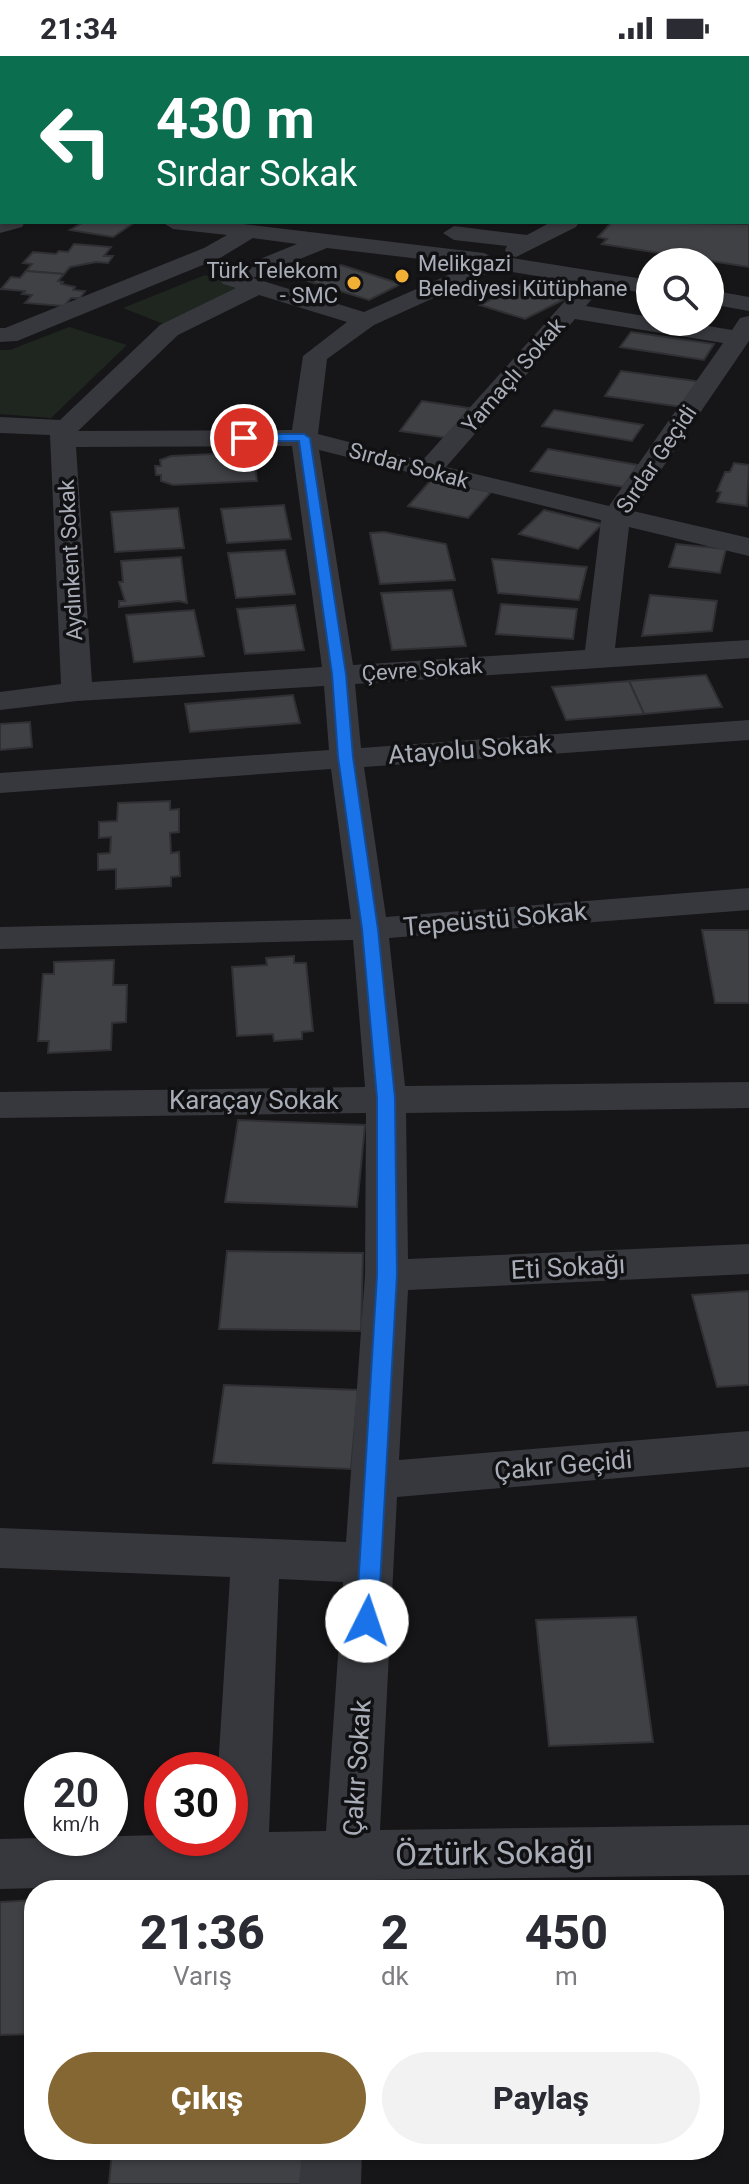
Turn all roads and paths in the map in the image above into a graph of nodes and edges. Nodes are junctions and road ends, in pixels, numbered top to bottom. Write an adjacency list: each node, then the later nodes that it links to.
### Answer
1 (211, 224): 3 (street)
2 (564, 224): 6 (street)
3 (249, 226): 5 (street); 6 (street); 19 (street)
4 (427, 230): 6 (street)
5 (323, 241): 6 (street); 8 (street)
6 (508, 255): 7 (street); 12 (street); 17 (street)
7 (636, 275)
8 (255, 288): 17 (street); 21 (street)
9 (636, 288): 12 (street)
10 (724, 289): 11 (street)
11 (749, 293)
12 (584, 294): 14 (street); 18 (street); 23 (street, Yamaçlı Sokak)
13 (724, 300): 15 (street)
14 (636, 302)
15 (749, 304)
16 (724, 318): 18 (street)
17 (366, 320): 22 (street, Çakır Sokak)
18 (746, 327): 24 (street, Sırdar Geçidi)
19 (0, 335)
20 (0, 425): 21 (street, Sırdar Sokak)
21 (64, 434): 22 (street, Sırdar Sokak); 29 (street, Aydınkent Sokak)
22 (304, 438): 23 (street, Sırdar Sokak); 28 (street, Çakır Sokak)
23 (428, 471): 24 (street, Sırdar Sokak)
24 (616, 516): 25 (street, Sırdar Sokak); 27 (street, Sırdar Geçidi)
25 (749, 547)
26 (749, 649): 27 (street, Çevre Sokak)
27 (599, 658): 28 (street, Çevre Sokak)
28 (339, 674): 29 (street, Çevre Sokak); 32 (street, Çakır Sokak)
29 (77, 692): 30 (street, Çevre Sokak)
30 (0, 701)
31 (749, 730): 32 (street, Atayolu Sokak)
32 (346, 757): 33 (street, Atayolu Sokak); 35 (street, Çakır Sokak)
33 (0, 783)
34 (749, 899): 35 (street, Tepeüstü Sokak)
35 (370, 929): 36 (street, Tepeüstü Sokak); 38 (street, Çakır Sokak)
36 (0, 938)
37 (749, 1095): 38 (street, Karaçay Sokak)
38 (386, 1098): 39 (street, Karaçay Sokak); 41 (street, Çakır Sokak)
39 (0, 1105)
40 (749, 1259): 41 (street, Eti Sokağı)
41 (387, 1275): 43 (street, Çakır Sokak)
42 (749, 1449): 43 (street, Çakır Geçidi)
43 (377, 1480): 46 (street, Çakır Sokak)
44 (0, 1548): 45 (street)
45 (256, 1558): 46 (street); 48 (street)
46 (371, 1563): 50 (street, Çakır Sokak)
47 (749, 1850): 50 (street, Öztürk Sokağı)
48 (240, 1858): 49 (street, Öztürk Sokağı); 50 (street, Öztürk Sokağı)
49 (0, 1864)
50 (350, 1873)
51 (331, 2160): 52 (street)
52 (330, 2184)

